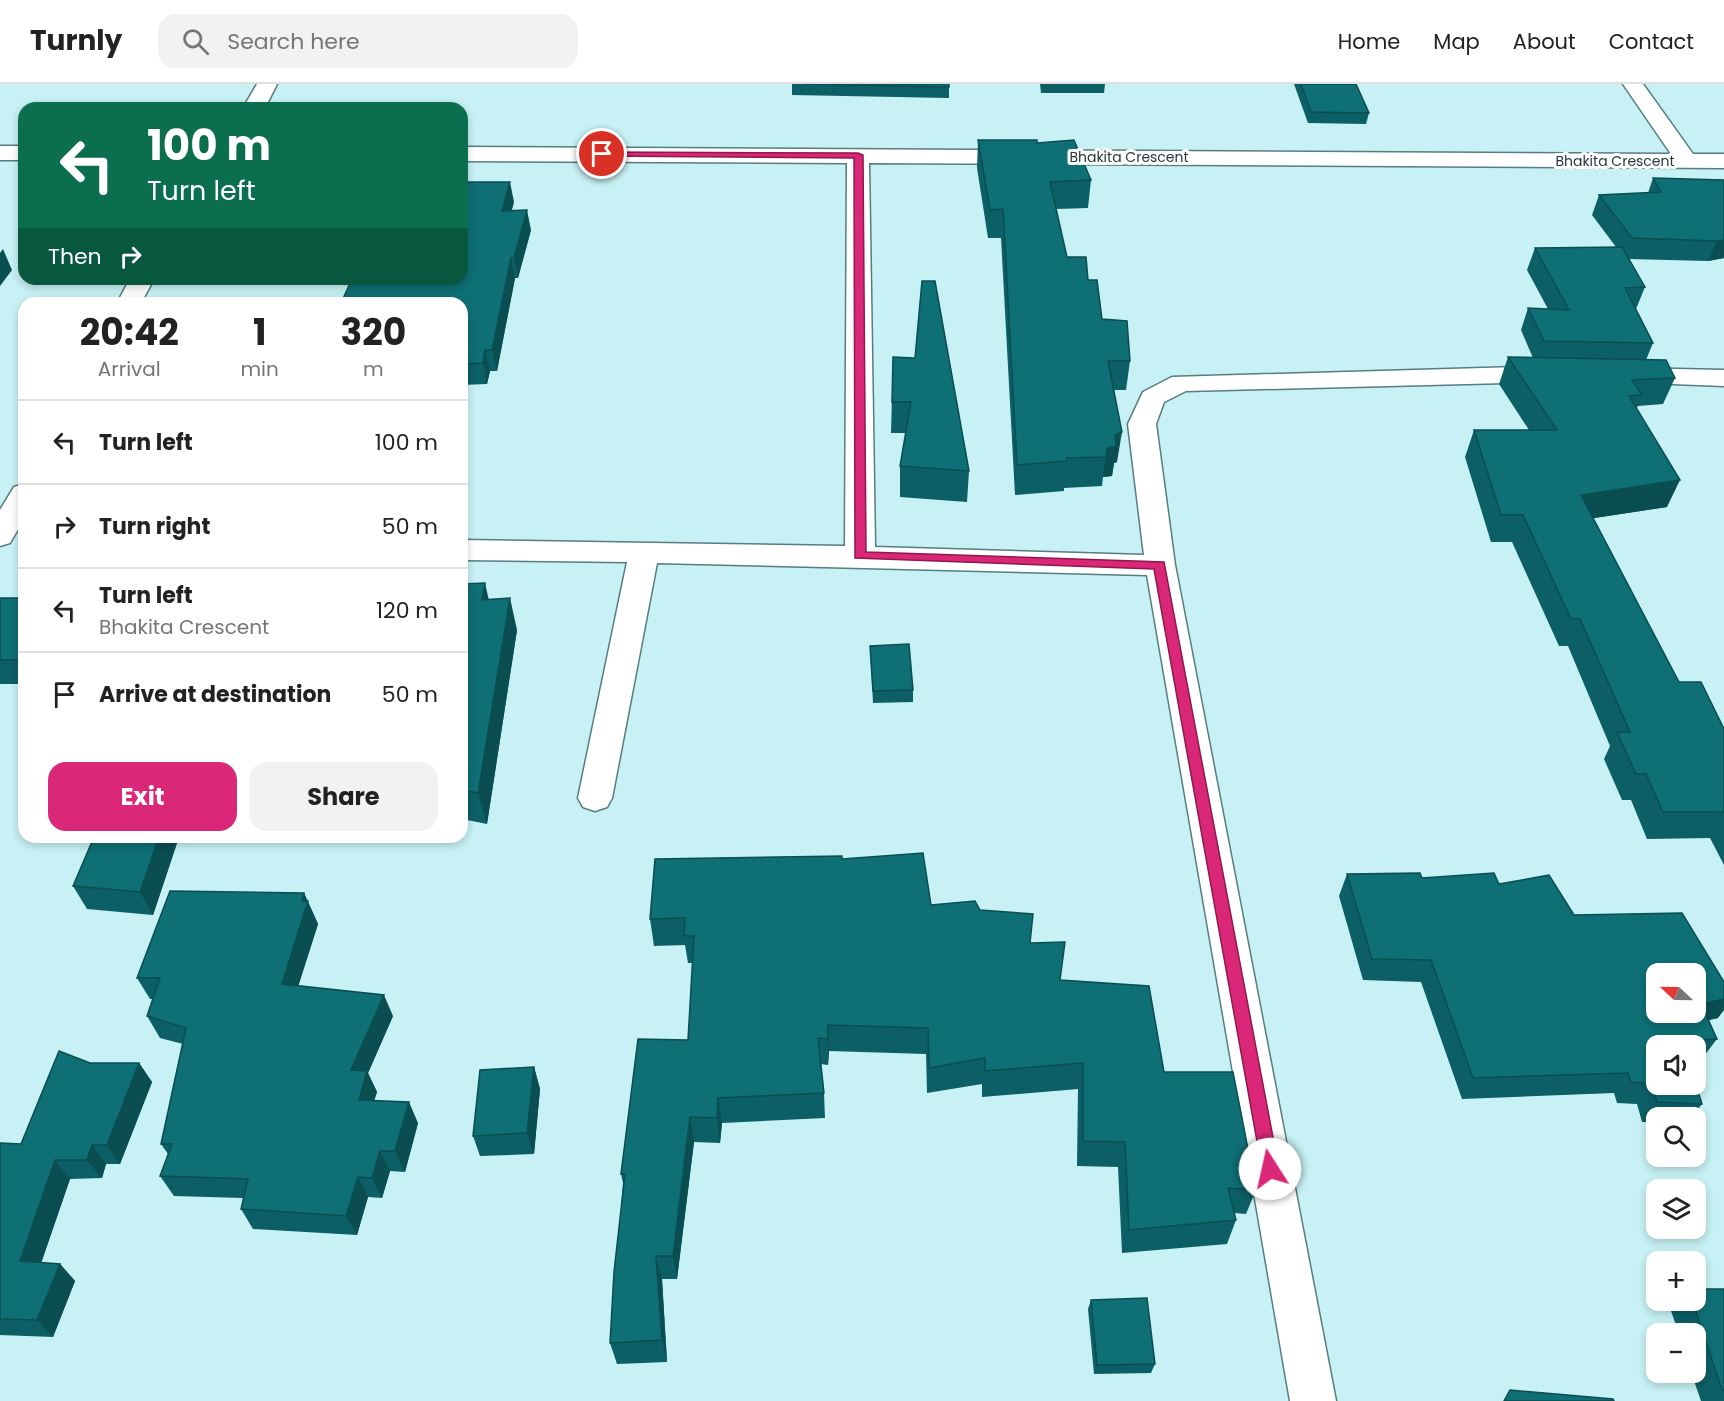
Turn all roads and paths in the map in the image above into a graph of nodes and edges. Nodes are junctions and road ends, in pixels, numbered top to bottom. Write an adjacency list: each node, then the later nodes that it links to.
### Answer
1 (267, 84): 3 (street)
2 (1633, 84): 9 (street)
3 (257, 102)
4 (0, 153): 5 (street)
5 (18, 153)
6 (468, 154): 7 (street, Bhakita Crescent)
7 (858, 155): 9 (street, Bhakita Crescent); 19 (street)
8 (1724, 161): 9 (street, Bhakita Crescent)
9 (1687, 162)
10 (1575, 375): 20 (street)
11 (1610, 375): 12 (street)
12 (1724, 378)
13 (18, 504): 14 (street)
14 (0, 536)
15 (0, 544): 16 (street)
16 (18, 544)
17 (468, 550): 18 (street)
18 (644, 552): 19 (street); 21 (street)
19 (860, 555): 20 (street)
20 (1160, 565): 22 (street)
21 (596, 798)
22 (1313, 1401)

